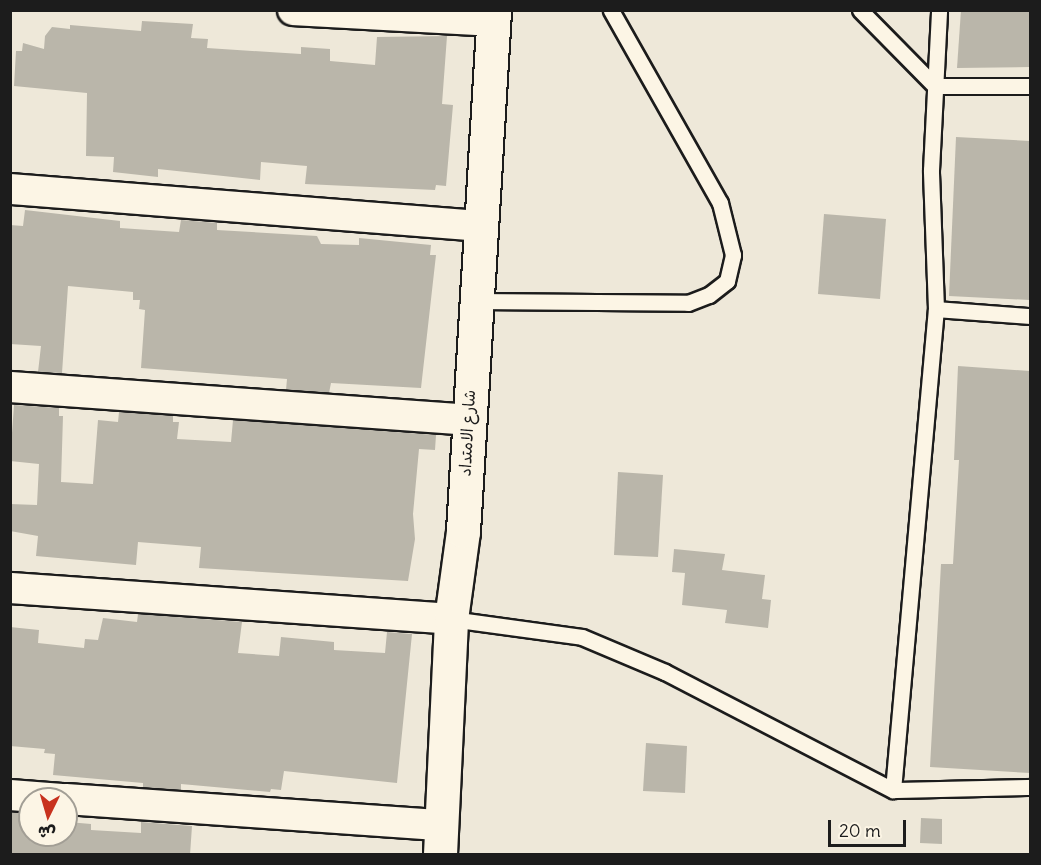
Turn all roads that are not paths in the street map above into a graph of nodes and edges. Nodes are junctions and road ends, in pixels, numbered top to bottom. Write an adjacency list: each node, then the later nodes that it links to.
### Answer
1 (293, 10): 5 (street)
2 (611, 10): 10 (lane)
3 (860, 10): 6 (lane)
4 (939, 10): 6 (lane)
5 (494, 16): 9 (street, شارع الامتداد)
6 (935, 86): 7 (lane); 11 (lane)
7 (1030, 86)
8 (10, 189): 9 (street)
9 (480, 226): 10 (street, شارع الامتداد)
10 (475, 301): 14 (street, شارع الامتداد)
11 (936, 309): 12 (lane); 18 (lane)
12 (1030, 316)
13 (10, 387): 14 (street)
14 (467, 420): 16 (street, شارع الامتداد)
15 (10, 588): 16 (street)
16 (451, 620): 18 (lane); 20 (street, شارع الامتداد)
17 (1030, 787): 18 (lane)
18 (893, 790)
19 (78, 801): 20 (street)
20 (441, 840)

